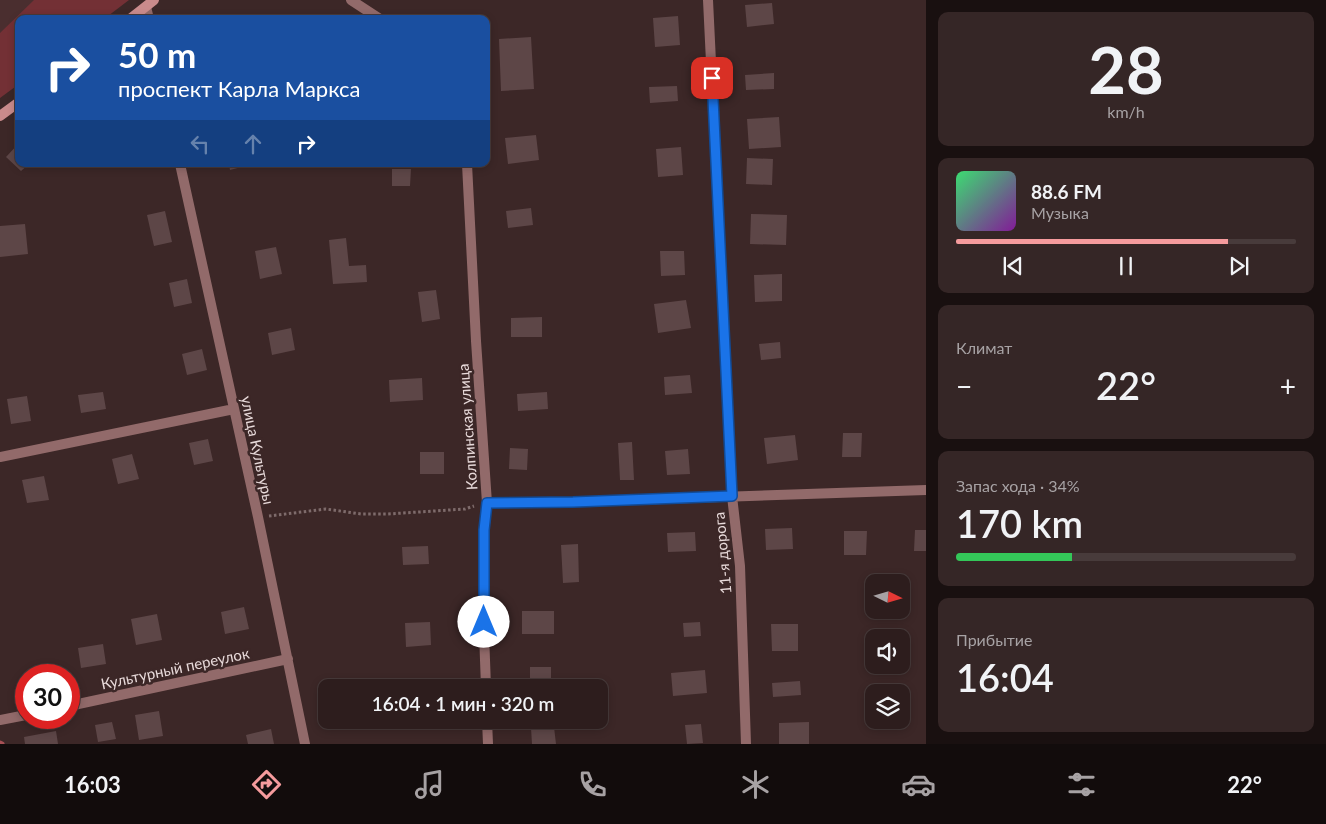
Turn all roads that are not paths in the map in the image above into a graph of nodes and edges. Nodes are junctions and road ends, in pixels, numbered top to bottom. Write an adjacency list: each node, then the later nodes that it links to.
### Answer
1 (351, 0): 5 (street)
2 (708, 0): 13 (street, 11-я дорога)
3 (150, 3): 4 (street)
4 (135, 15)
5 (374, 15)
6 (15, 105): 7 (street)
7 (0, 116)
8 (181, 167): 10 (street, улица Культуры)
9 (467, 167): 14 (street, Колпинская улица)
10 (234, 410): 11 (street); 15 (street, улица Культуры)
11 (0, 457)
12 (926, 490): 13 (street)
13 (732, 496): 14 (street); 23 (street, 11-я дорога)
14 (487, 503): 16 (street, Колпинская улица)
15 (288, 659): 17 (street, Культурный переулок); 21 (street, улица Культуры)
16 (486, 679)
17 (80, 704)
18 (15, 717): 19 (street)
19 (0, 720)
20 (488, 729): 22 (street)
21 (305, 744)
22 (488, 744)
23 (746, 744)

